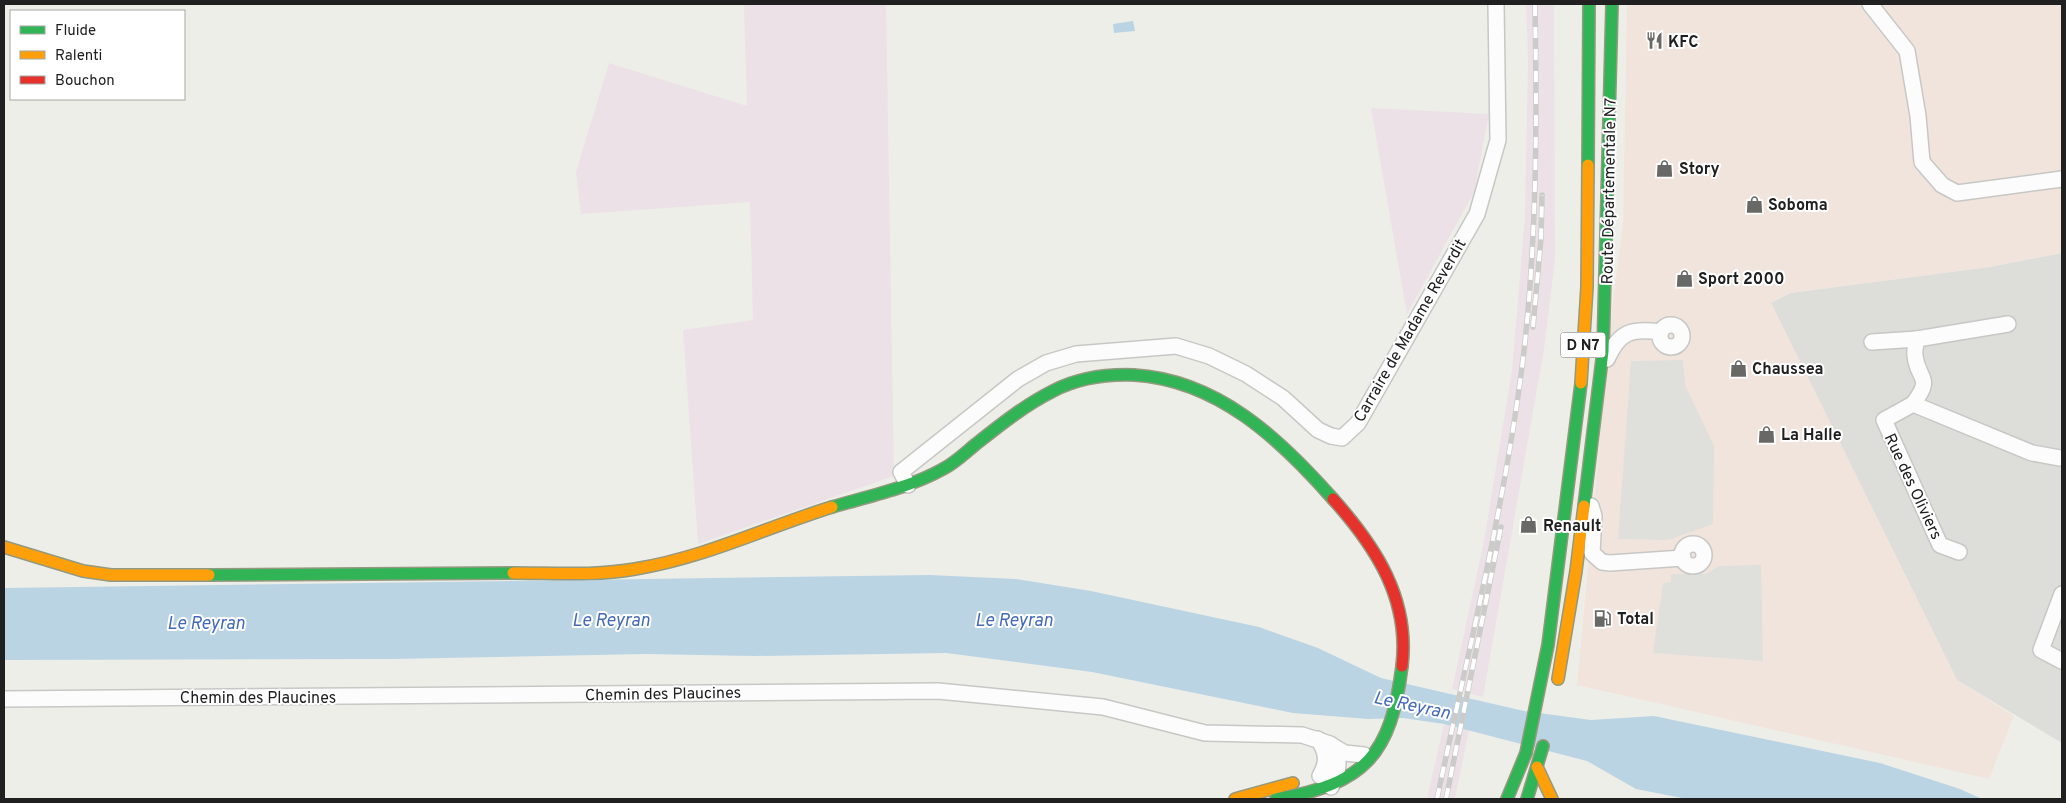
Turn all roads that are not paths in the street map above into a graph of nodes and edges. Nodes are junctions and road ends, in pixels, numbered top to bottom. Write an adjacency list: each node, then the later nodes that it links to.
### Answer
1 (1496, 4): 16 (street, Carraire de Madame Reverdit)
2 (1584, 4): 7 (main road, D N7)
3 (1589, 4): 7 (main road, D N7)
4 (1602, 4): 13 (main road, Route Départementale N7 / D N7)
5 (1612, 4): 13 (main road, Route Départementale N7)
6 (1870, 4): 8 (street)
7 (1589, 43): 29 (main road, D N7)
8 (2062, 179)
9 (2008, 324): 11 (street)
10 (1660, 332): 13 (street, Route Départementale N7)
11 (1917, 339): 12 (street); 14 (street)
12 (1872, 342)
13 (1598, 378): 17 (main road, Route Départementale N7 / D N7)
14 (1913, 404): 15 (street); 19 (street, Rue des Oliviers)
15 (2061, 460)
16 (908, 485): 18 (main road); 25 (main road)
17 (1587, 488): 20 (street, Route Départementale N7); 23 (main road, Route Départementale N7 / D N7)
18 (4, 547)
19 (1959, 552)
20 (1683, 558)
21 (2062, 594): 22 (street)
22 (2062, 661)
23 (1556, 691)
24 (4, 699): 27 (street, Chemin des Plaucines)
25 (1388, 728): 30 (main road); 33 (main road)
26 (1546, 733): 31 (main road)
27 (1318, 739): 28 (street, Chemin des Plaucines); 33 (street)
28 (1336, 748): 30 (street, Chemin des Plaucines); 32 (street)
29 (1526, 753): 36 (main road); 37 (main road)
30 (1364, 755): 32 (main road)
31 (1538, 762): 38 (main road); 39 (main road)
32 (1338, 769): 33 (street)
33 (1316, 781): 34 (main road); 35 (main road)
34 (1235, 799)
35 (1276, 799)
36 (1507, 799)
37 (1518, 799)
38 (1527, 799)
39 (1552, 799)

